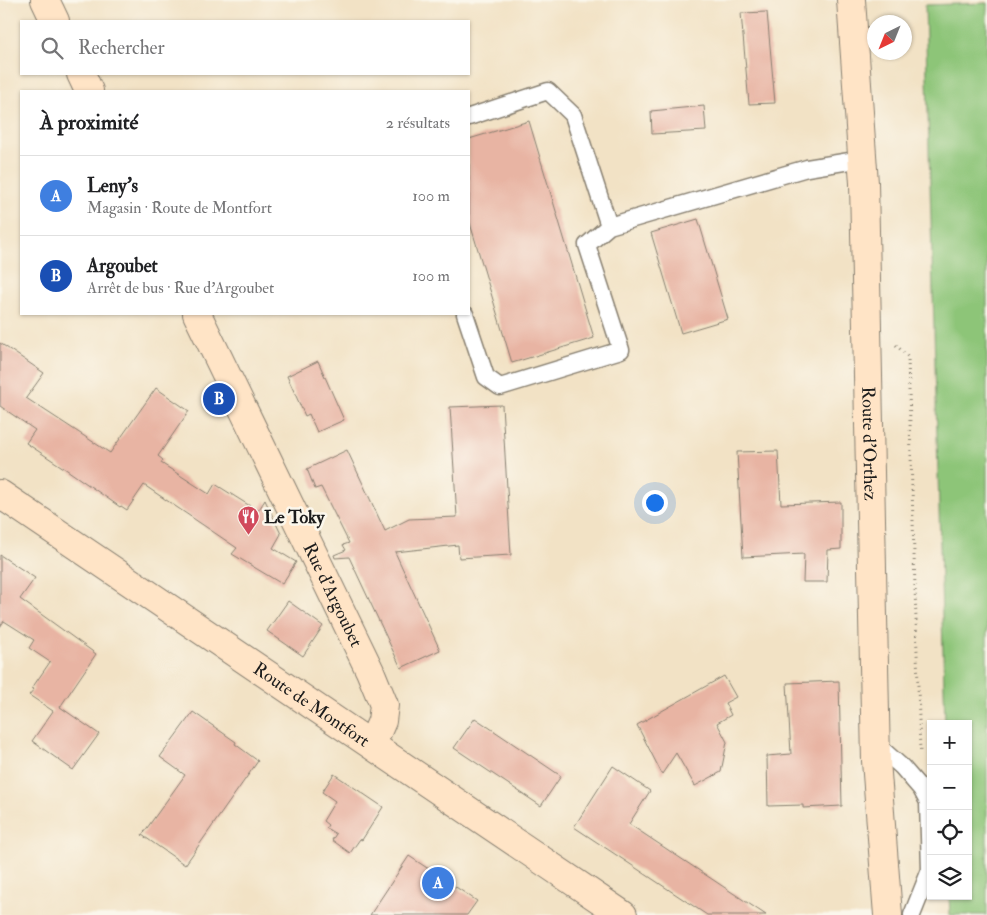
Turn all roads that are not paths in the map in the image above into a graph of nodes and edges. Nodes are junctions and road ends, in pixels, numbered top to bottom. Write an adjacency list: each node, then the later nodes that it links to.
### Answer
1 (45, 0): 3 (main road)
2 (851, 0): 7 (main road, Route d'Orthez)
3 (55, 20)
4 (81, 75): 5 (main road)
5 (89, 90)
6 (470, 117): 8 (lane)
7 (862, 159): 8 (lane); 13 (main road, Route d'Orthez)
8 (609, 226): 10 (lane)
9 (197, 315): 12 (main road, Rue d'Argoubet)
10 (465, 315)
11 (0, 494): 12 (main road, Route de Montfort)
12 (372, 744): 15 (main road, Route de Montfort)
13 (876, 744): 14 (main road, Route d'Orthez); 18 (lane)
14 (887, 886): 16 (main road, Route d'Orthez); 17 (main road, Route d'Orthez)
15 (622, 915)
16 (888, 915)
17 (898, 915)
18 (912, 915)

